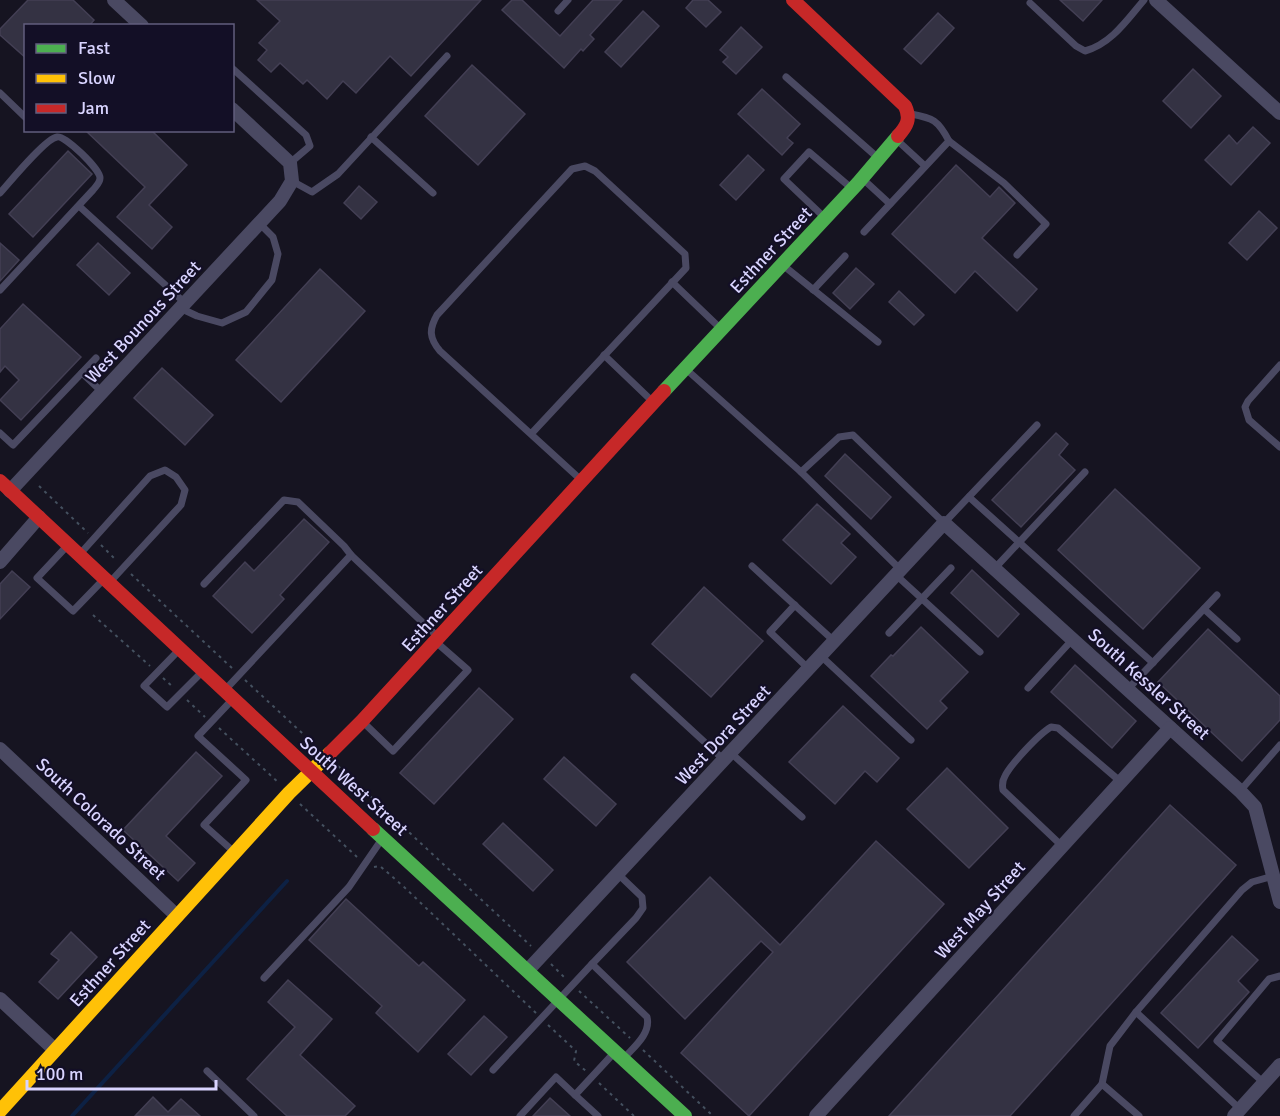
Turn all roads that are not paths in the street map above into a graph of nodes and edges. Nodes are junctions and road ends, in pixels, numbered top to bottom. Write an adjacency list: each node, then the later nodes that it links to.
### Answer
1 (114, 0): 8 (street)
2 (568, 0): 7 (lane)
3 (793, 0): 16 (street)
4 (1144, 0): 6 (lane)
5 (1155, 0): 14 (street)
6 (1030, 3)
7 (558, 11)
8 (140, 24)
9 (447, 56): 17 (lane)
10 (234, 70): 22 (lane)
11 (786, 77): 20 (lane)
12 (0, 93): 15 (lane)
13 (234, 111): 22 (street)
14 (1280, 113)
15 (24, 116)
16 (908, 120): 18 (street, Esthner Street); 19 (lane)
17 (370, 137): 22 (lane); 25 (lane)
18 (896, 139): 20 (street, Esthner Street); 21 (lane)
19 (949, 141): 21 (lane); 32 (lane)
20 (879, 158): 23 (street, Esthner Street)
21 (925, 166): 27 (lane)
22 (291, 172): 30 (street, West Bounous Street)
23 (862, 178): 24 (street, Esthner Street); 27 (lane)
24 (852, 189): 29 (street, Esthner Street); 29 (lane)
25 (433, 193)
26 (0, 194): 28 (lane)
27 (890, 204): 31 (lane)
28 (79, 206): 36 (lane); 38 (lane)
29 (825, 218): 34 (street, Esthner Street)
30 (259, 224): 38 (street, West Bounous Street); 38 (lane)
31 (864, 232)
32 (1017, 255)
33 (845, 256): 37 (lane)
34 (782, 265): 37 (lane); 39 (street, Esthner Street)
35 (672, 282): 39 (lane); 41 (lane); 50 (lane)
36 (0, 290)
37 (813, 290): 40 (lane)
38 (182, 306): 46 (street, West Bounous Street)
39 (721, 330): 44 (street, Esthner Street)
40 (878, 342)
41 (604, 355): 47 (lane); 50 (lane)
42 (96, 358): 45 (lane)
43 (1280, 365): 51 (lane)
44 (685, 368): 47 (street, Esthner Street); 52 (lane)
45 (82, 373): 46 (lane); 49 (lane)
46 (102, 392): 55 (street, West Bounous Street)
47 (654, 402): 54 (street, Esthner Street)
48 (1037, 425): 56 (lane)
49 (0, 433)
50 (531, 434): 54 (lane)
51 (1280, 447)
52 (801, 472): 58 (lane); 67 (lane)
53 (1085, 472): 59 (lane)
54 (582, 481): 75 (street, Esthner Street)
55 (4, 488): 57 (street, South West Street)
56 (969, 497): 58 (lane); 59 (lane)
57 (39, 517): 60 (street, South West Street); 63 (street)
58 (944, 523): 66 (street, South Kessler Street); 67 (street, West Dora Street)
59 (1020, 542): 66 (lane); 82 (lane)
60 (68, 544): 61 (street, South West Street); 68 (lane)
61 (79, 555): 68 (street, South West Street); 68 (lane)
62 (351, 555): 69 (lane); 75 (lane); 88 (lane)
63 (0, 562)
64 (752, 566): 72 (lane)
65 (951, 568): 71 (lane)
66 (995, 568): 76 (street, South Kessler Street)
67 (899, 572): 71 (lane); 78 (street, West Dora Street)
68 (107, 580): 79 (street, South West Street)
69 (204, 585)
70 (1217, 596): 73 (lane)
71 (922, 599): 74 (lane); 80 (lane)
72 (795, 605): 78 (lane); 83 (lane)
73 (1204, 609): 77 (lane); 82 (lane)
74 (889, 633)
75 (437, 639): 89 (street, Esthner Street); 89 (lane)
76 (1073, 639): 86 (lane); 87 (street, South Kessler Street)
77 (1237, 639)
78 (834, 641): 81 (street, West Dora Street)
79 (180, 648): 84 (street, South West Street); 84 (lane)
80 (980, 652)
81 (821, 656): 83 (street, West Dora Street); 91 (lane)
82 (1153, 663): 87 (lane)
83 (809, 669): 94 (street, West Dora Street)
84 (203, 670): 88 (street, South West Street)
85 (634, 676): 94 (lane)
86 (1028, 688)
87 (1128, 689): 90 (street, South Kessler Street)
88 (229, 694): 95 (street, South West Street); 101 (lane)
89 (362, 721): 95 (street, Esthner Street)
90 (1170, 728): 96 (street, West May Street); 97 (street, South Kessler Street)
91 (911, 740)
92 (1280, 745): 97 (lane)
93 (0, 749): 105 (street, South Colorado Street)
94 (728, 756): 98 (lane); 102 (street, West Dora Street)
95 (311, 772): 99 (street, South West Street); 101 (street, Esthner Street)
96 (1120, 782): 100 (street, West May Street); 100 (lane)
97 (1240, 791): 103 (street, South Kessler Street)
98 (802, 817)
99 (384, 837): 107 (street, South West Street); 109 (lane)
100 (1062, 846): 127 (street, West May Street)
101 (235, 853): 105 (street, Esthner Street)
102 (618, 874): 106 (lane); 107 (street, West Dora Street)
103 (1275, 876): 104 (street, South Kessler Street); 112 (lane)
104 (1280, 902)
105 (177, 916): 113 (street, Esthner Street)
106 (592, 964): 111 (lane); 114 (lane)
107 (528, 970): 111 (street, South West Street)
108 (1280, 976): 118 (lane)
109 (264, 978)
110 (0, 999): 113 (street)
111 (558, 999): 114 (street, South West Street); 117 (lane)
112 (1136, 1012): 119 (lane); 122 (lane)
113 (55, 1050): 121 (street, Esthner Street)
114 (619, 1055): 120 (lane); 126 (street, South West Street)
115 (1280, 1065): 118 (street)
116 (207, 1071): 123 (lane)
117 (493, 1071)
118 (1263, 1083): 122 (street)
119 (1102, 1084): 128 (lane); 129 (lane)
120 (575, 1095): 124 (lane); 125 (lane)
121 (0, 1111)
122 (1237, 1113)
123 (254, 1116)
124 (520, 1116)
125 (598, 1116)
126 (685, 1116)
127 (816, 1116)
128 (1074, 1116)
129 (1139, 1116)

